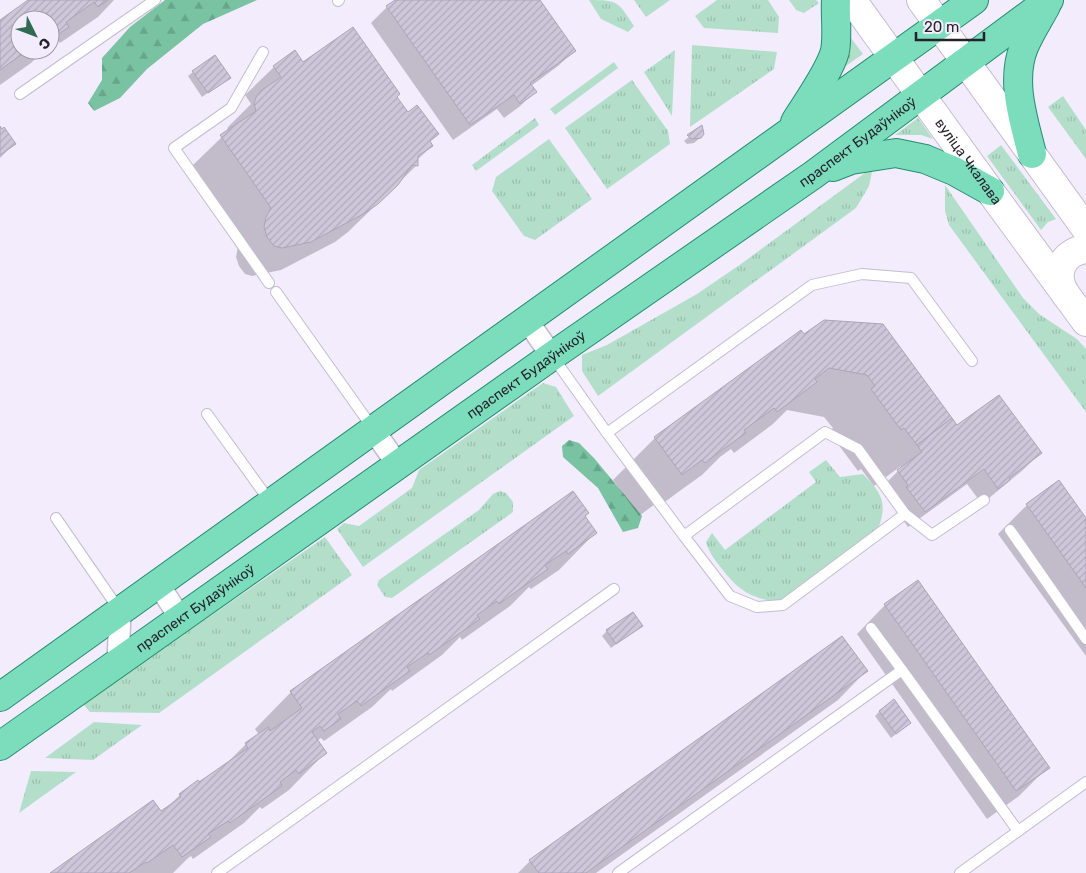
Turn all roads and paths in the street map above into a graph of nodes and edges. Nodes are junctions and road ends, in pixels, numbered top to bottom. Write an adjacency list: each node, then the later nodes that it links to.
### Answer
1 (155, 0): 11 (lane)
2 (836, 0): 13 (main road)
3 (852, 0): 9 (main road, вуліца Чкалава)
4 (921, 0): 7 (main road)
5 (974, 0): 7 (main road)
6 (1048, 0): 10 (main road, праспект Будаўнікоў); 14 (main road)
7 (939, 25): 9 (main road); 10 (main road)
8 (263, 52): 19 (lane)
9 (894, 58): 12 (main road, вуліца Чкалава); 13 (main road)
10 (965, 62): 12 (main road, праспект Будаўнікоў); 14 (main road)
11 (20, 94)
12 (921, 95): 15 (main road, праспект Будаўнікоў); 16 (main road, вуліца Чкалава)
13 (788, 134): 22 (main road)
14 (1032, 154): 17 (main road)
15 (813, 174): 16 (main road); 24 (main road, праспект Будаўнікоў)
16 (990, 191): 21 (main road, вуліца Чкалава)
17 (1086, 229)
18 (1086, 250): 21 (main road)
19 (269, 283)
20 (276, 292): 27 (lane)
21 (1066, 295): 23 (main road, вуліца Чкалава)
22 (528, 322): 24 (street); 27 (main road)
23 (1086, 322)
24 (552, 356): 28 (lane); 29 (main road, праспект Будаўнікоў)
25 (972, 361): 28 (lane)
26 (207, 414): 31 (lane)
27 (374, 431): 29 (street); 31 (main road)
28 (606, 433): 35 (lane)
29 (398, 465): 39 (main road, праспект Будаўнікоў)
30 (984, 500): 32 (lane)
31 (272, 504): 36 (main road)
32 (905, 514): 35 (lane); 35 (lane)
33 (56, 518): 38 (lane)
34 (1010, 530): 41 (lane)
35 (684, 536)
36 (158, 584): 38 (main road); 39 (street)
37 (614, 589): 48 (lane)
38 (120, 612): 42 (street); 44 (main road)
39 (181, 618): 42 (main road, праспект Будаўнікоў)
40 (871, 628): 43 (lane)
41 (1086, 639)
42 (118, 664): 45 (main road, праспект Будаўнікоў)
43 (902, 670): 47 (lane); 49 (lane)
44 (0, 697)
45 (0, 746)
46 (1086, 782): 47 (lane)
47 (1018, 831): 50 (lane)
48 (217, 873)
49 (618, 873)
50 (960, 873)

